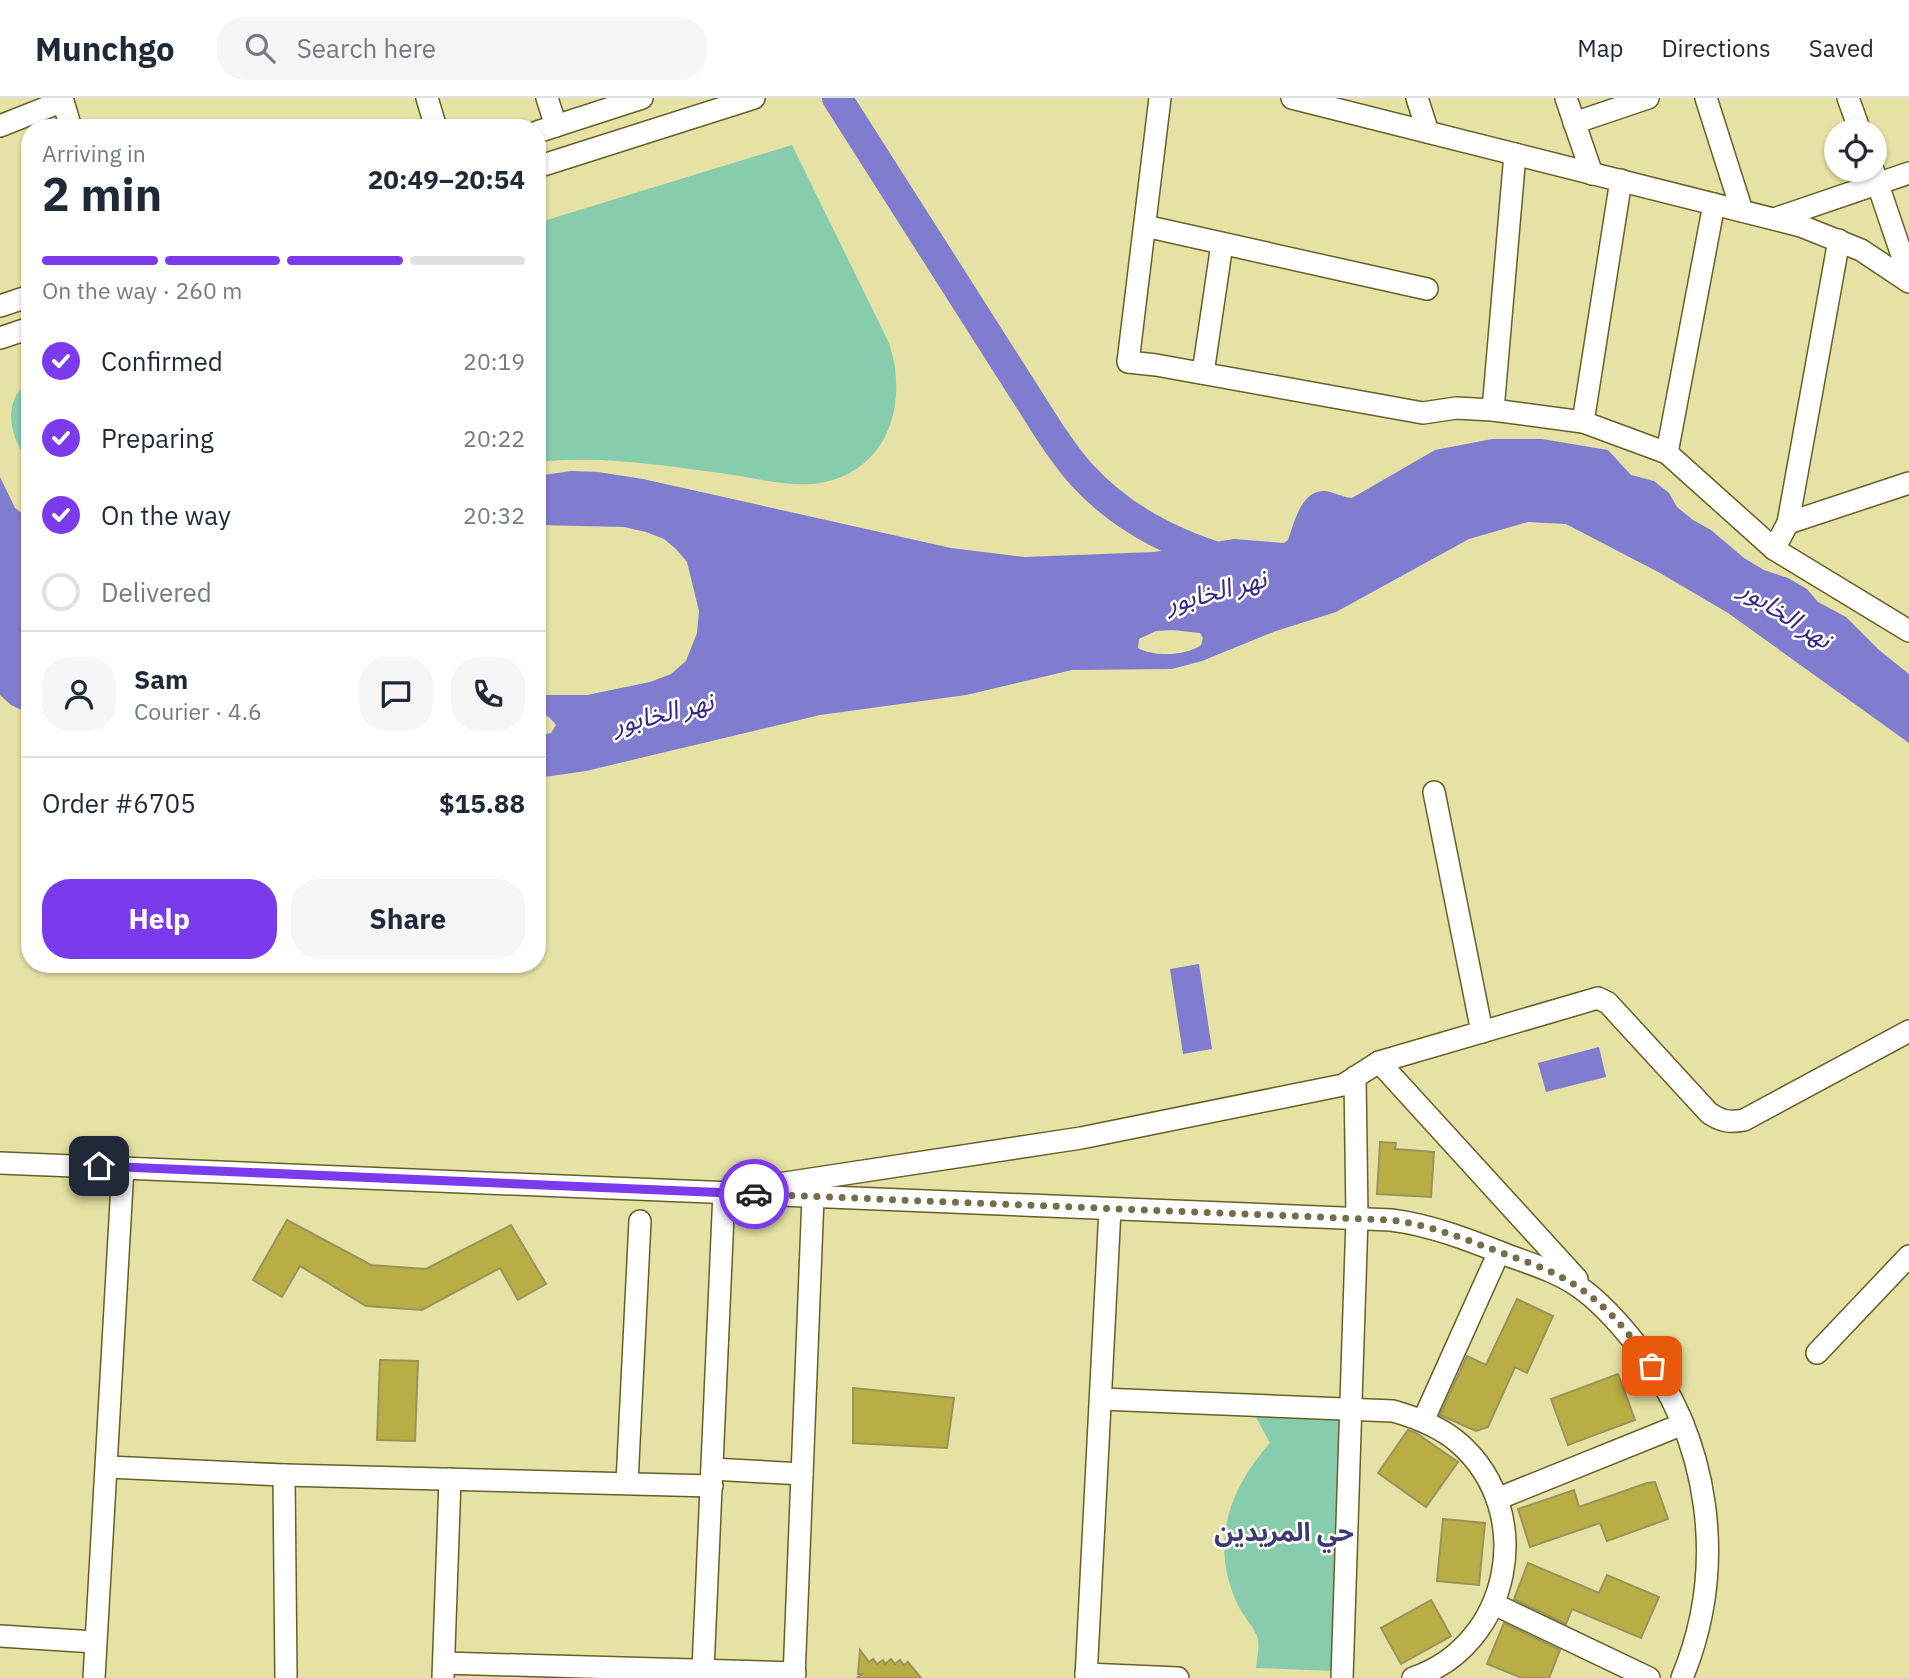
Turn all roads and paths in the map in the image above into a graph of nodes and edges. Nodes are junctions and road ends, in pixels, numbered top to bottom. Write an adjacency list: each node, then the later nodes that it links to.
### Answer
1 (427, 98): 14 (street)
2 (547, 98): 18 (street)
3 (642, 98): 18 (street)
4 (754, 98): 21 (street)
5 (1160, 98): 31 (street)
6 (1292, 98): 19 (street)
7 (1417, 98): 19 (street)
8 (1566, 98): 16 (street)
9 (1648, 98): 16 (street)
10 (1706, 98): 29 (street)
11 (1848, 98): 15 (street)
12 (62, 100): 13 (street); 17 (street)
13 (68, 119)
14 (433, 119)
15 (1856, 119)
16 (1574, 123): 23 (street)
17 (0, 126)
18 (547, 129)
19 (1428, 132): 20 (street)
20 (1515, 154): 23 (street); 42 (street)
21 (546, 164)
22 (1909, 173): 24 (street)
23 (1592, 174): 25 (street)
24 (1887, 176)
25 (1621, 180): 28 (street); 43 (street)
26 (1863, 182): 30 (street)
27 (1877, 182): 34 (street)
28 (1714, 204): 29 (street); 44 (street)
29 (1742, 211): 30 (street)
30 (1774, 219): 32 (street)
31 (1145, 226): 33 (street); 41 (street)
32 (1839, 240): 35 (street); 46 (street)
33 (1222, 244): 36 (street); 41 (street)
34 (1909, 276)
35 (1909, 282)
36 (1427, 289)
37 (21, 299): 38 (street)
38 (0, 306)
39 (21, 331): 40 (street)
40 (0, 338)
41 (1203, 373): 42 (street)
42 (1493, 410): 43 (street)
43 (1583, 422): 44 (street)
44 (1667, 453): 47 (street)
45 (1909, 483): 46 (street)
46 (1788, 523): 47 (street)
47 (1774, 548): 48 (street)
48 (1909, 631)
49 (1434, 792): 51 (street)
50 (1909, 1031): 51 (street)
51 (1482, 1032): 52 (street)
52 (1379, 1062): 53 (street); 63 (street)
53 (1355, 1077): 56 (street); 59 (street)
54 (0, 1163): 55 (street)
55 (123, 1167): 56 (street); 69 (street)
56 (724, 1192): 57 (street); 72 (street)
57 (813, 1196): 58 (street); 70 (street)
58 (1111, 1209): 59 (street); 65 (street)
59 (1357, 1218): 61 (street); 66 (street)
60 (640, 1221): 74 (street)
61 (1499, 1252): 63 (street); 67 (street)
62 (1909, 1256): 64 (street)
63 (1604, 1309): 68 (street)
64 (1817, 1353)
65 (1101, 1399): 66 (street); 83 (street)
66 (1351, 1409): 67 (street); 87 (street)
67 (1423, 1421): 75 (street)
68 (1683, 1424): 75 (street); 90 (street)
69 (108, 1467): 71 (street); 78 (street)
70 (802, 1474): 72 (street); 82 (street)
71 (284, 1475): 73 (street); 85 (street)
72 (712, 1477): 74 (street); 80 (street)
73 (450, 1479): 74 (street); 79 (street)
74 (627, 1483)
75 (1497, 1499): 76 (street)
76 (1494, 1604): 88 (street); 89 (street)
77 (0, 1636): 78 (street)
78 (95, 1642): 84 (street)
79 (443, 1670): 81 (street)
80 (703, 1670): 81 (street); 82 (street)
81 (596, 1673)
82 (794, 1675)
83 (1086, 1676): 86 (street)
84 (94, 1678)
85 (286, 1678)
86 (1178, 1678)
87 (1342, 1678)
88 (1413, 1678)
89 (1649, 1678)
90 (1682, 1678)

